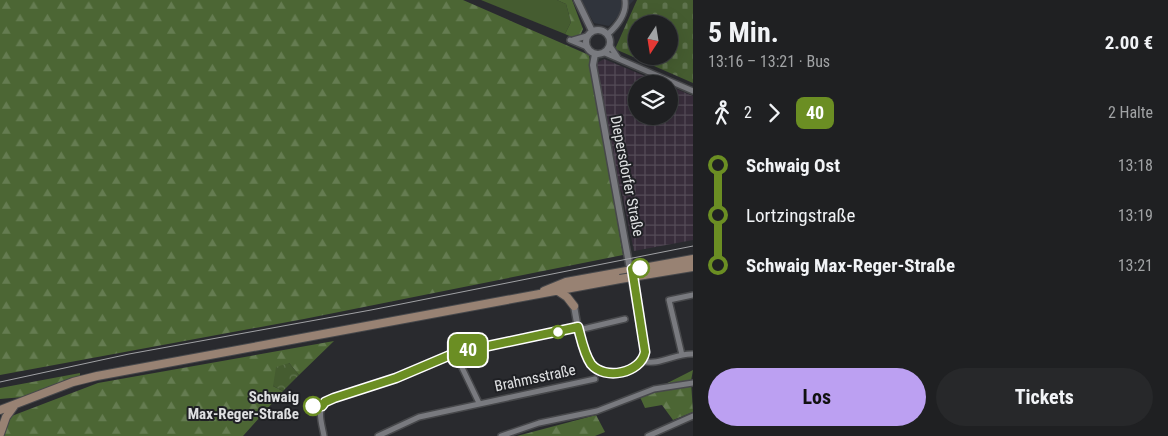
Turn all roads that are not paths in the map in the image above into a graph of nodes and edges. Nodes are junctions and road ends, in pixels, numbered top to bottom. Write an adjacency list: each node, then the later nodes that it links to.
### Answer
1 (577, 0): 3 (street)
2 (625, 0): 4 (street)
3 (590, 34): 4 (street); 6 (street); 6 (street)
4 (608, 34): 5 (street)
5 (610, 46): 7 (street); 9 (street)
6 (587, 47): 8 (street)
7 (605, 53): 8 (street); 9 (street)
8 (595, 54): 13 (street, Diepersdorfer Straße)
9 (618, 59): 10 (street)
10 (693, 92)
11 (693, 259): 13 (main road)
12 (693, 267): 14 (main road, bridge)
13 (632, 269): 17 (main road); 24 (street, Diepersdorfer Straße)
14 (579, 287): 15 (main road); 18 (main road)
15 (558, 292): 17 (main road); 18 (main road)
16 (693, 294): 23 (street)
17 (528, 297): 27 (main road)
18 (574, 306): 20 (street)
19 (625, 318): 20 (street)
20 (578, 329): 21 (street); 24 (street)
21 (455, 353): 28 (street, Brahmsstraße); 34 (street)
22 (693, 354): 23 (street)
23 (682, 355): 24 (street)
24 (642, 361)
25 (595, 379): 28 (street, Brahmsstraße)
26 (693, 383): 36 (street)
27 (31, 399): 29 (main road); 30 (main road)
28 (479, 403): 35 (street, Brahmsstraße)
29 (0, 404)
30 (14, 406): 31 (main road); 33 (main road)
31 (0, 410)
32 (693, 416): 37 (street)
33 (0, 434)
34 (324, 436)
35 (378, 436)
36 (501, 436)
37 (648, 436)

